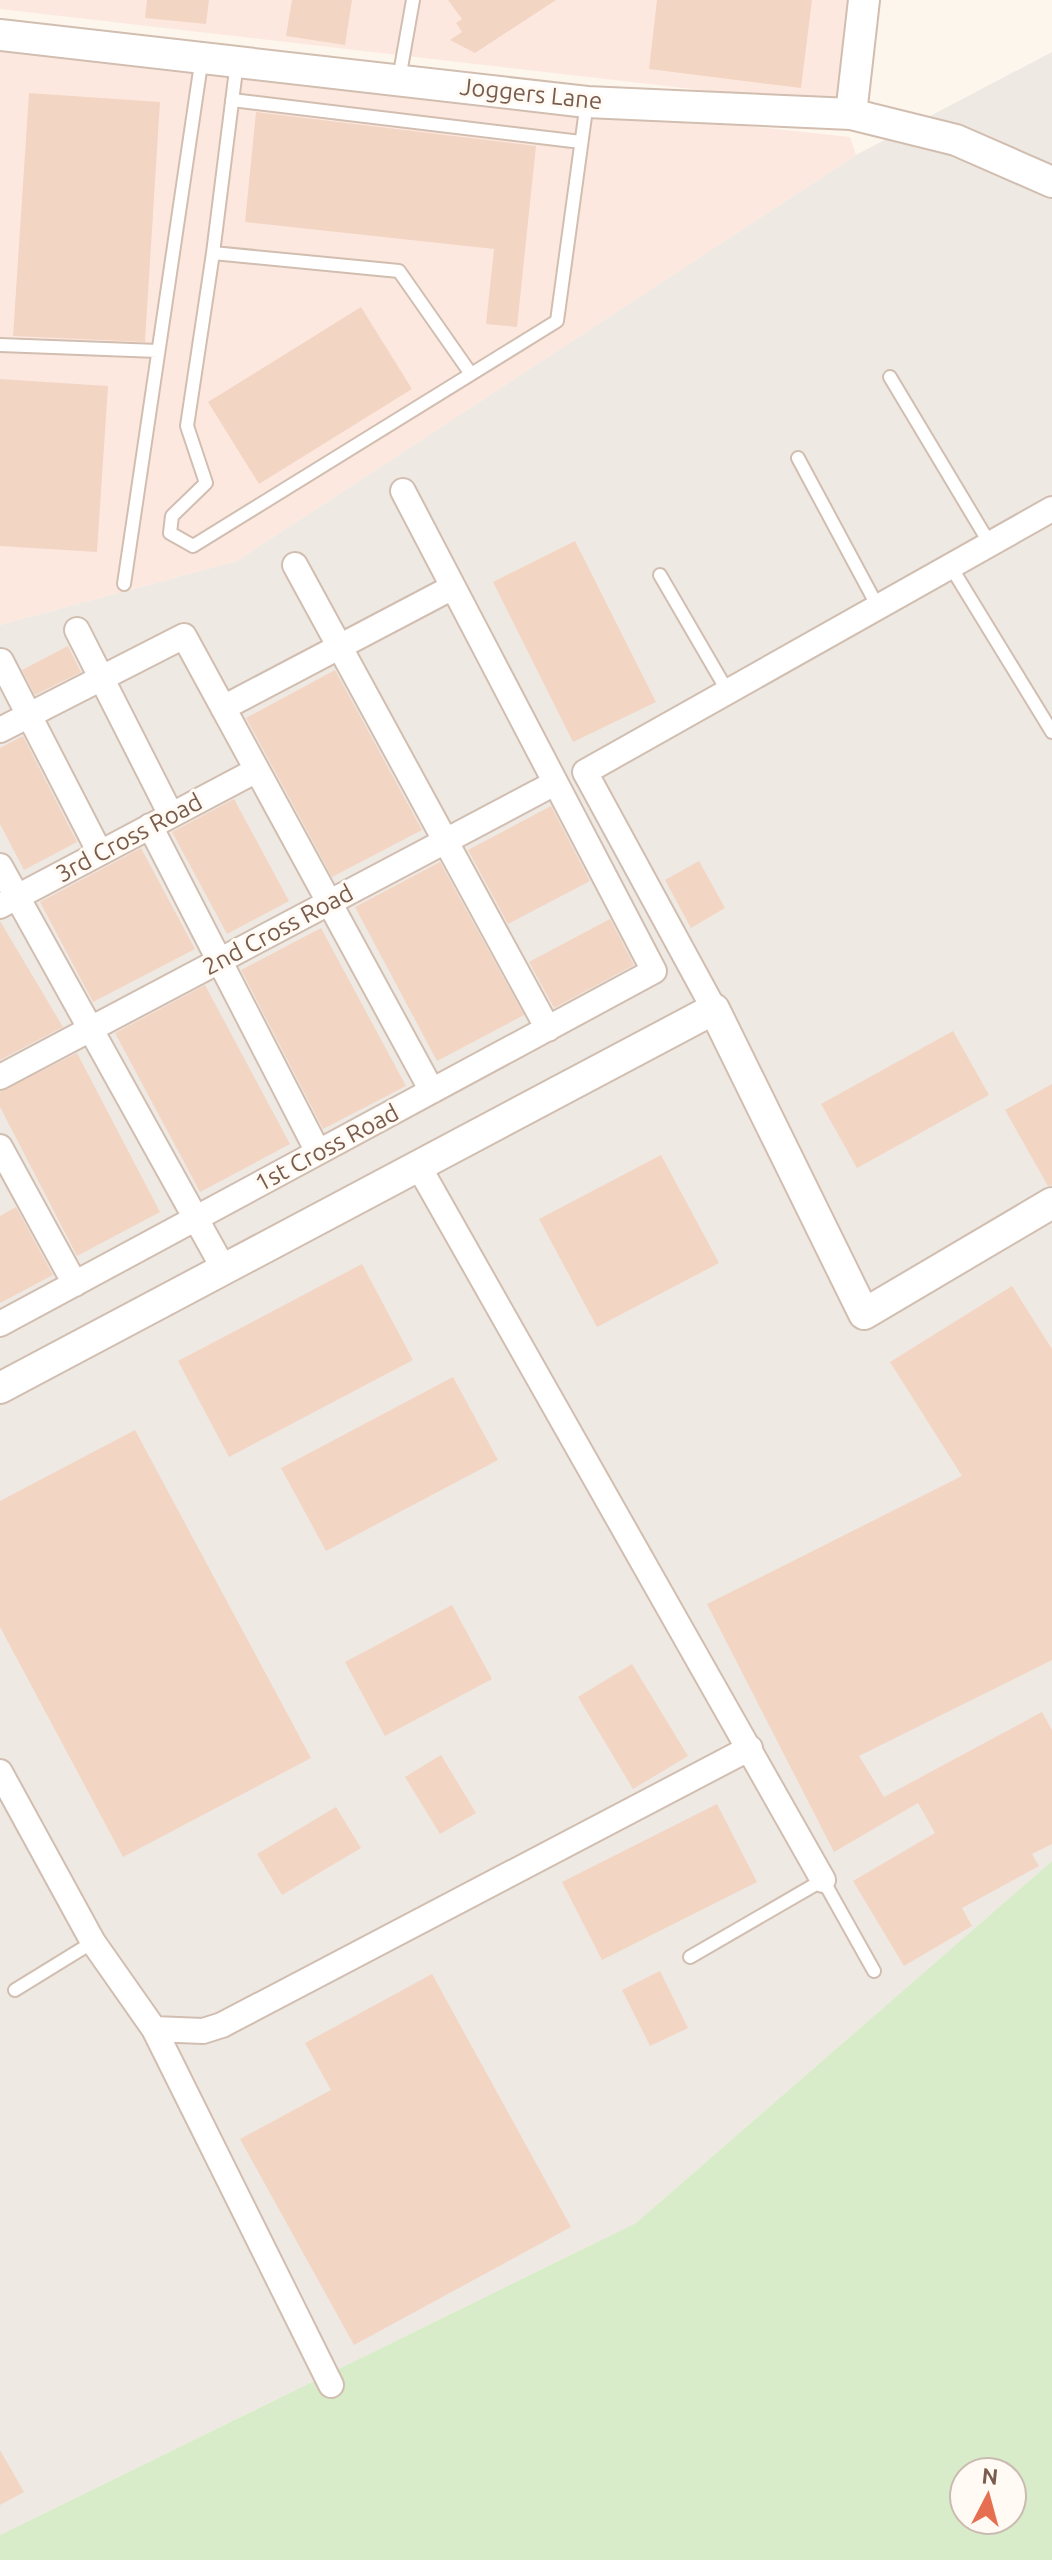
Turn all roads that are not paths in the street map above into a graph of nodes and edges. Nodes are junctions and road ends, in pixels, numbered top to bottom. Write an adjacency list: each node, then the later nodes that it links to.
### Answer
1 (413, 0): 6 (lane)
2 (864, 0): 9 (street)
3 (0, 35): 4 (street, Joggers Lane)
4 (202, 57): 5 (street, Joggers Lane); 14 (lane)
5 (237, 61): 6 (street, Joggers Lane); 7 (lane)
6 (399, 79): 8 (street, Joggers Lane)
7 (232, 100): 10 (lane); 12 (lane)
8 (587, 102): 9 (street, Joggers Lane); 10 (lane)
9 (851, 114): 11 (street, Joggers Lane)
10 (581, 142): 15 (lane)
11 (1052, 182)
12 (213, 253): 15 (lane); 15 (lane)
13 (0, 345): 14 (lane)
14 (158, 351): 24 (lane)
15 (471, 374)
16 (890, 377): 20 (lane)
17 (798, 458): 26 (lane)
18 (403, 491): 25 (street)
19 (1050, 515): 20 (street)
20 (990, 544): 22 (street)
21 (295, 565): 28 (street)
22 (951, 567): 26 (street); 35 (lane)
23 (660, 575): 31 (lane)
24 (124, 584)
25 (453, 587): 28 (street); 37 (street)
26 (878, 607): 31 (street)
27 (77, 630): 30 (street)
28 (339, 647): 32 (street); 39 (street)
29 (1, 661): 33 (street)
30 (101, 678): 32 (street); 33 (street); 38 (street)
31 (728, 692): 45 (street)
32 (223, 708): 36 (street)
33 (29, 716): 34 (street); 40 (street)
34 (0, 730)
35 (1052, 732)
36 (257, 770): 38 (street, 3rd Cross Road); 43 (street)
37 (555, 783): 39 (street, 2nd Cross Road); 47 (street, 1st Cross Road)
38 (160, 820): 40 (street, 3rd Cross Road); 44 (street)
39 (445, 841): 43 (street, 2nd Cross Road); 47 (street)
40 (100, 853): 42 (street, 3rd Cross Road)
41 (0, 866): 42 (street)
42 (9, 901): 46 (street)
43 (329, 902): 44 (street, 2nd Cross Road); 49 (street)
44 (219, 961): 46 (street, 2nd Cross Road); 51 (street)
45 (714, 1009): 52 (street); 53 (street)
46 (90, 1029): 48 (street, 2nd Cross Road); 54 (street)
47 (548, 1029): 49 (street, 1st Cross Road)
48 (0, 1077)
49 (432, 1091): 51 (street, 1st Cross Road)
50 (0, 1147): 56 (street)
51 (318, 1152): 54 (street, 1st Cross Road)
52 (419, 1167): 55 (street); 59 (street)
53 (1052, 1203)
54 (196, 1218): 55 (street); 56 (street, 1st Cross Road)
55 (225, 1271): 58 (street)
56 (75, 1284): 57 (street, 1st Cross Road)
57 (0, 1324)
58 (0, 1388)
59 (750, 1748): 61 (street); 66 (street)
60 (0, 1772): 62 (street)
61 (823, 1880): 63 (lane); 64 (lane)
62 (93, 1942): 65 (lane); 66 (street)
63 (690, 1957)
64 (874, 1971)
65 (15, 1990)
66 (154, 2029): 67 (street)
67 (331, 2385)

